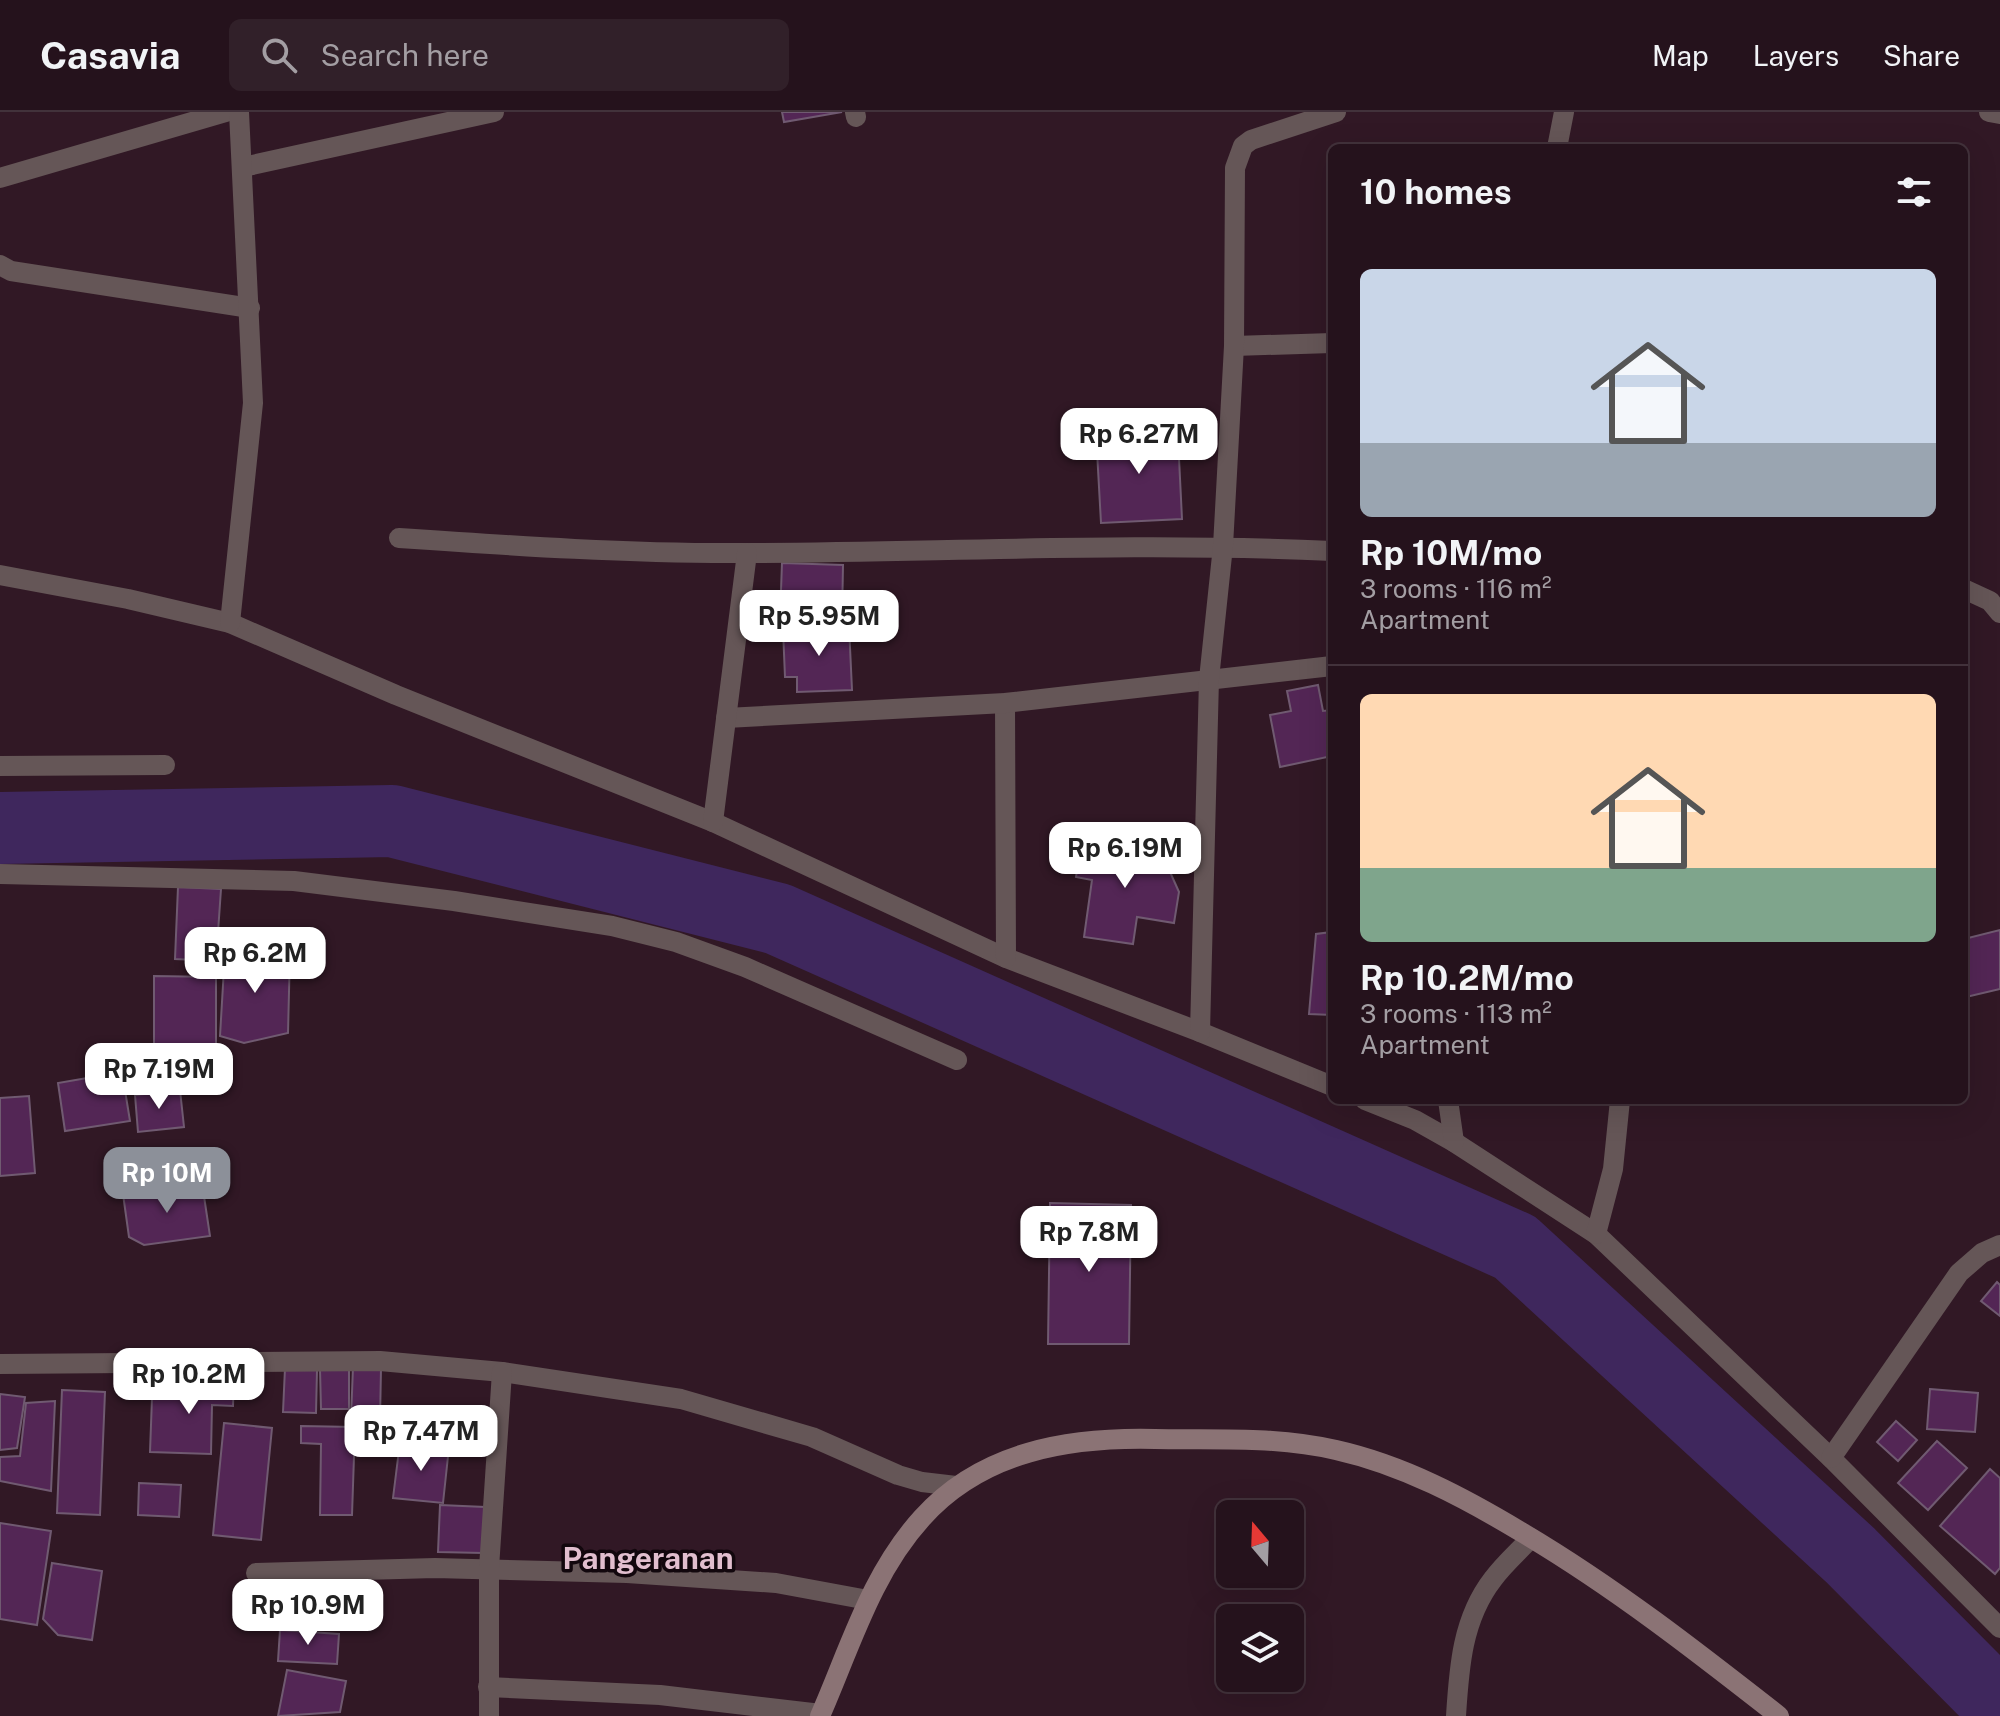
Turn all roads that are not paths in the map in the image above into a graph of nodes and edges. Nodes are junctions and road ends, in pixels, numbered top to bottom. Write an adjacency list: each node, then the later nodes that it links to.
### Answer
1 (226, 112): 10 (street)
2 (239, 112): 9 (street)
3 (494, 112): 9 (street)
4 (1336, 112): 14 (street)
5 (1564, 112): 8 (street)
6 (1989, 112): 7 (street)
7 (2000, 114)
8 (1558, 144)
9 (243, 167): 12 (street)
10 (0, 178)
11 (0, 265): 12 (street)
12 (250, 308): 22 (street)
13 (1328, 343): 14 (street)
14 (1234, 346): 16 (street)
15 (399, 538): 18 (street)
16 (1223, 546): 17 (street); 18 (street); 24 (street)
17 (1328, 551)
18 (747, 553): 26 (street)
19 (0, 575): 22 (street)
20 (1968, 591): 21 (street)
21 (2000, 613)
22 (230, 623): 29 (street)
23 (1328, 666): 24 (street)
24 (1209, 679): 25 (street); 32 (street)
25 (1005, 703): 26 (street); 31 (street)
26 (726, 718): 29 (street)
27 (165, 765): 28 (street)
28 (0, 766)
29 (713, 822): 31 (street)
30 (0, 874): 33 (street)
31 (1006, 958): 32 (street)
32 (1200, 1032): 34 (street)
33 (957, 1060)
34 (1328, 1084)
35 (1375, 1104): 38 (street)
36 (1449, 1104): 38 (street)
37 (1620, 1104): 39 (street)
38 (1454, 1142): 39 (street)
39 (1596, 1234): 43 (street)
40 (2000, 1245): 43 (street)
41 (0, 1364): 42 (street)
42 (502, 1372): 44 (street); 46 (street)
43 (1831, 1458): 49 (street)
44 (956, 1486): 45 (street); 48 (street)
45 (1531, 1538): 53 (street); 54 (street)
46 (489, 1568): 47 (street); 48 (street); 50 (street)
47 (256, 1573)
48 (868, 1600): 51 (street)
49 (2000, 1628)
50 (488, 1687): 51 (street); 52 (street)
51 (820, 1715)
52 (489, 1716)
53 (1456, 1716)
54 (1779, 1716)

